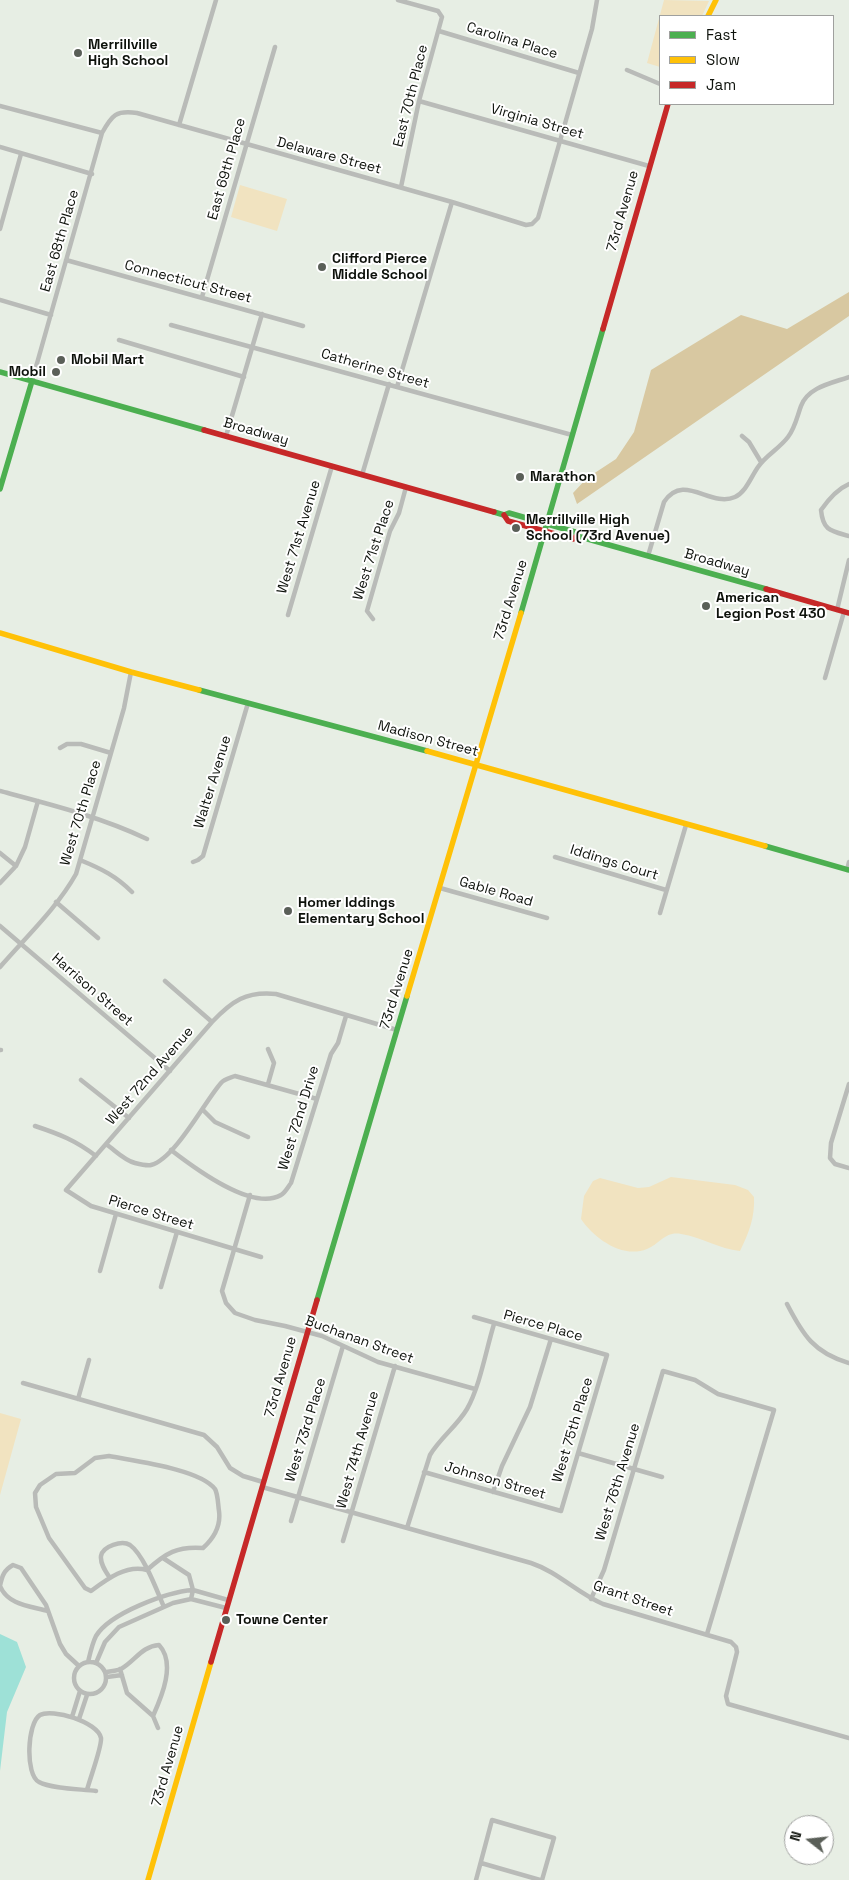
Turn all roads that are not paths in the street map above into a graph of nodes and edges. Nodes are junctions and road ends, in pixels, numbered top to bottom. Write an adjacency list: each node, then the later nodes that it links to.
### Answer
1 (216, 0): 15 (street)
2 (398, 0): 6 (street, East 70th Place)
3 (597, 0): 9 (street)
4 (716, 0): 5 (street)
5 (708, 15)
6 (439, 31): 9 (street, Carolina Place); 11 (street, East 70th Place)
7 (275, 47): 18 (street, East 69th Place)
8 (627, 70): 10 (street)
9 (578, 73): 17 (street)
10 (659, 84)
11 (419, 101): 17 (street, Virginia Street); 23 (street, East 70th Place)
12 (668, 105): 21 (street, 73rd Avenue)
13 (0, 106): 16 (street)
14 (118, 112): 15 (street, Delaware Street); 16 (street, East 68th Place)
15 (178, 125): 18 (street, Delaware Street)
16 (102, 133): 22 (street, East 68th Place)
17 (559, 140): 21 (street, Virginia Street); 24 (street, Delaware Street)
18 (246, 144): 23 (street, Delaware Street); 27 (street, East 69th Place)
19 (0, 147): 20 (street)
20 (21, 154): 22 (street); 25 (street)
21 (649, 166): 41 (street, 73rd Avenue)
22 (92, 174): 26 (street, East 68th Place)
23 (401, 188): 24 (street, Delaware Street)
24 (452, 202): 40 (street)
25 (0, 229)
26 (66, 260): 27 (street, Connecticut Street); 30 (street, East 68th Place)
27 (202, 297): 29 (street, Connecticut Street)
28 (0, 300): 30 (street)
29 (262, 314): 32 (street, Connecticut Street); 34 (street)
30 (50, 315): 38 (street, East 68th Place)
31 (171, 325): 34 (street, Catherine Street)
32 (303, 326)
33 (119, 340): 36 (street)
34 (253, 346): 36 (street); 39 (street, Catherine Street)
35 (0, 372): 38 (street, Broadway)
36 (244, 376): 42 (street)
37 (849, 377): 44 (street)
38 (32, 381): 42 (street, Broadway); 49 (street)
39 (388, 384): 40 (street, Catherine Street); 46 (street)
40 (398, 387): 41 (street, Catherine Street)
41 (572, 435): 51 (street, 73rd Avenue)
42 (226, 436): 45 (street, Broadway)
43 (742, 436): 44 (street)
44 (761, 462): 55 (street)
45 (332, 466): 46 (street, Broadway); 59 (street, West 71st Avenue)
46 (362, 475): 48 (street, Broadway)
47 (849, 484): 54 (street)
48 (406, 487): 50 (street, Broadway); 60 (street, West 71st Place)
49 (0, 489)
50 (504, 515): 51 (street, Broadway); 52 (street, Broadway)
51 (547, 524): 52 (street, 73rd Avenue); 53 (street, Broadway)
52 (545, 531): 53 (street, Broadway); 67 (street, 73rd Avenue)
53 (577, 536): 55 (street, Broadway)
54 (849, 536)
55 (648, 556): 57 (street, Broadway)
56 (849, 560): 57 (street)
57 (837, 610): 58 (street, Broadway)
58 (847, 612): 63 (street)
59 (288, 615)
60 (372, 619)
61 (0, 634): 62 (street, Madison Street)
62 (131, 672): 64 (street, Madison Street); 66 (street, West 70th Place)
63 (825, 678)
64 (248, 704): 67 (street, Madison Street); 76 (street, Walter Avenue)
65 (60, 748): 66 (street)
66 (111, 753): 70 (street, West 70th Place)
67 (476, 764): 71 (street, Madison Street); 81 (street, 73rd Avenue)
68 (0, 791): 69 (street)
69 (38, 801): 70 (street); 78 (street)
70 (91, 817): 72 (street); 75 (street, West 70th Place)
71 (686, 824): 79 (street, Madison Street); 82 (street)
72 (147, 839)
73 (0, 853): 78 (street)
74 (555, 857): 82 (street, Iddings Court)
75 (80, 860): 83 (street); 84 (street, West 70th Place)
76 (193, 862)
77 (849, 862): 79 (street)
78 (16, 866): 80 (street)
79 (848, 870)
80 (0, 883)
81 (440, 888): 86 (street, Gable Road); 94 (street, 73rd Avenue)
82 (666, 890): 85 (street)
83 (132, 892)
84 (56, 902): 88 (street); 89 (street, West 70th Place)
85 (660, 913)
86 (547, 918)
87 (0, 926): 89 (street, Harrison Street)
88 (98, 938)
89 (21, 943): 90 (street, West 70th Place); 96 (street, Harrison Street)
90 (0, 967)
91 (165, 981): 93 (street)
92 (346, 1016): 93 (street, West 72nd Avenue); 94 (street); 101 (street, West 72nd Drive)
93 (212, 1022): 96 (street, West 72nd Avenue)
94 (398, 1030): 121 (street, 73rd Avenue)
95 (268, 1049): 98 (street)
96 (170, 1071): 103 (street, West 72nd Avenue)
97 (80, 1080): 103 (street)
98 (268, 1084): 101 (street); 102 (street)
99 (849, 1084): 100 (street)
100 (847, 1097): 109 (street)
101 (317, 1099): 111 (street, West 72nd Drive)
102 (203, 1110): 105 (street); 107 (street)
103 (128, 1118): 106 (street, West 72nd Avenue)
104 (35, 1126): 108 (street)
105 (248, 1137)
106 (106, 1144): 107 (street); 108 (street, West 72nd Avenue)
107 (170, 1150): 111 (street, West 72nd Drive)
108 (96, 1156): 110 (street, West 72nd Avenue)
109 (849, 1168)
110 (66, 1190): 112 (street, Pierce Street)
111 (250, 1195): 114 (street)
112 (116, 1214): 113 (street, Pierce Street); 116 (street)
113 (177, 1232): 114 (street, Pierce Street); 117 (street)
114 (234, 1249): 115 (street, Pierce Street); 121 (street, Buchanan Street)
115 (261, 1257)
116 (100, 1271)
117 (161, 1287)
118 (787, 1304): 126 (street)
119 (474, 1317): 120 (street, Pierce Place)
120 (494, 1324): 122 (street, Pierce Place); 129 (street)
121 (306, 1332): 123 (street, Buchanan Street); 135 (street, 73rd Avenue)
122 (550, 1339): 124 (street, Pierce Place); 136 (street)
123 (343, 1346): 127 (street, Buchanan Street); 137 (street, West 73rd Place)
124 (607, 1355): 131 (street, West 75th Place)
125 (89, 1360): 130 (street)
126 (849, 1363)
127 (395, 1366): 129 (street, Buchanan Street); 139 (street, West 74th Avenue)
128 (23, 1383): 130 (street, Grant Street)
129 (475, 1389): 133 (street)
130 (78, 1399): 135 (street, Grant Street)
131 (578, 1453): 132 (street); 138 (street, West 75th Place)
132 (634, 1469): 134 (street); 149 (street, West 76th Avenue); 155 (street, West 76th Avenue)
133 (424, 1472): 136 (street, Johnson Street); 141 (street)
134 (662, 1477)
135 (262, 1485): 137 (street, Grant Street); 151 (street, 73rd Avenue)
136 (494, 1492): 138 (street, Johnson Street)
137 (298, 1497): 139 (street, Grant Street); 140 (street, West 73rd Place)
138 (560, 1511)
139 (351, 1513): 141 (street, Grant Street); 142 (street, West 74th Avenue)
140 (291, 1521)
141 (407, 1528): 149 (street, Grant Street)
142 (343, 1540)
143 (162, 1558): 144 (street); 145 (street); 147 (street)
144 (147, 1570): 145 (street); 145 (street); 148 (street)
145 (110, 1578)
146 (0, 1586): 154 (street); 154 (street)
147 (193, 1590): 148 (street); 150 (street); 151 (street)
148 (160, 1598): 152 (street); 156 (street)
149 (591, 1598): 155 (street, Grant Street)
150 (191, 1599): 152 (street); 153 (street)
151 (228, 1600): 153 (street, 73rd Avenue)
152 (164, 1607): 157 (street)
153 (226, 1608): 171 (street, 73rd Avenue)
154 (48, 1610): 158 (street)
155 (707, 1634): 167 (street, Grant Street)
156 (88, 1662): 157 (street); 158 (street)
157 (96, 1663): 160 (street)
158 (80, 1666): 161 (street)
159 (121, 1672): 160 (street); 163 (street); 163 (street)
160 (106, 1675): 162 (street)
161 (80, 1691): 162 (street); 164 (street)
162 (87, 1695): 165 (street)
163 (153, 1716): 166 (street)
164 (72, 1717): 165 (street); 168 (street)
165 (79, 1719): 168 (street)
166 (158, 1728)
167 (849, 1738)
168 (87, 1790): 169 (street)
169 (96, 1790)
170 (480, 1863): 172 (street); 173 (street); 173 (street)
171 (148, 1880)
172 (476, 1880)
173 (541, 1880)

